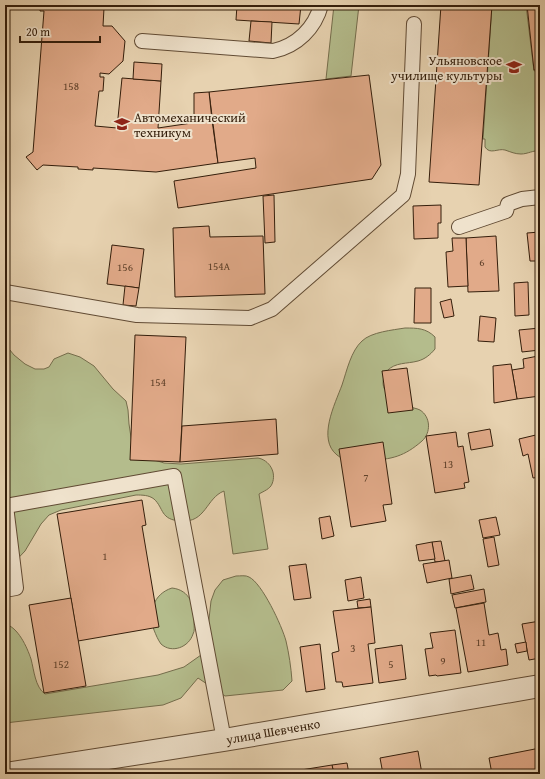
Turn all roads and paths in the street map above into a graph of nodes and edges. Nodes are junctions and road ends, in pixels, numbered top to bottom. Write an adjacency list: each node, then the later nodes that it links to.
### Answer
1 (321, 5): 3 (lane)
2 (414, 24): 6 (lane)
3 (142, 41)
4 (540, 197): 5 (lane)
5 (459, 227)
6 (5, 292)
7 (6, 506): 8 (lane); 10 (lane)
8 (5, 590)
9 (540, 686): 10 (street, улица Шевченко)
10 (224, 740): 11 (street, улица Шевченко)
11 (5, 774)

